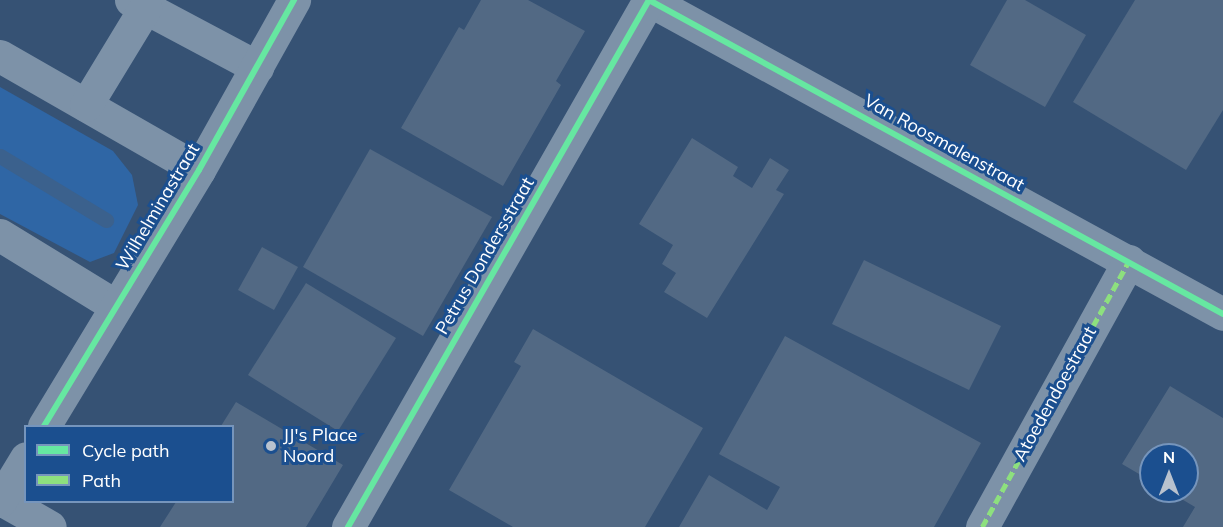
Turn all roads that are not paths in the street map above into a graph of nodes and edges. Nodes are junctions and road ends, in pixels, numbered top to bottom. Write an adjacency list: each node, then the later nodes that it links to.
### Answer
1 (294, 0): 5 (street, Wilhelminastraat)
2 (649, 0): 9 (street, Van Roosmalenstraat); 16 (street, Petrus Dondersstraat)
3 (138, 4): 5 (street); 6 (street)
4 (0, 56): 6 (street)
5 (257, 68): 7 (street, Wilhelminastraat)
6 (86, 105): 7 (street)
7 (199, 170): 10 (street, Wilhelminastraat)
8 (0, 235): 10 (street)
9 (1128, 261): 11 (street, Van Roosmalenstraat); 17 (street, Atoedendoestraat)
10 (116, 306): 12 (street, Wilhelminastraat)
11 (1223, 314)
12 (45, 425)
13 (24, 461): 14 (street)
14 (0, 500): 15 (street)
15 (50, 527)
16 (348, 527)
17 (982, 527)

